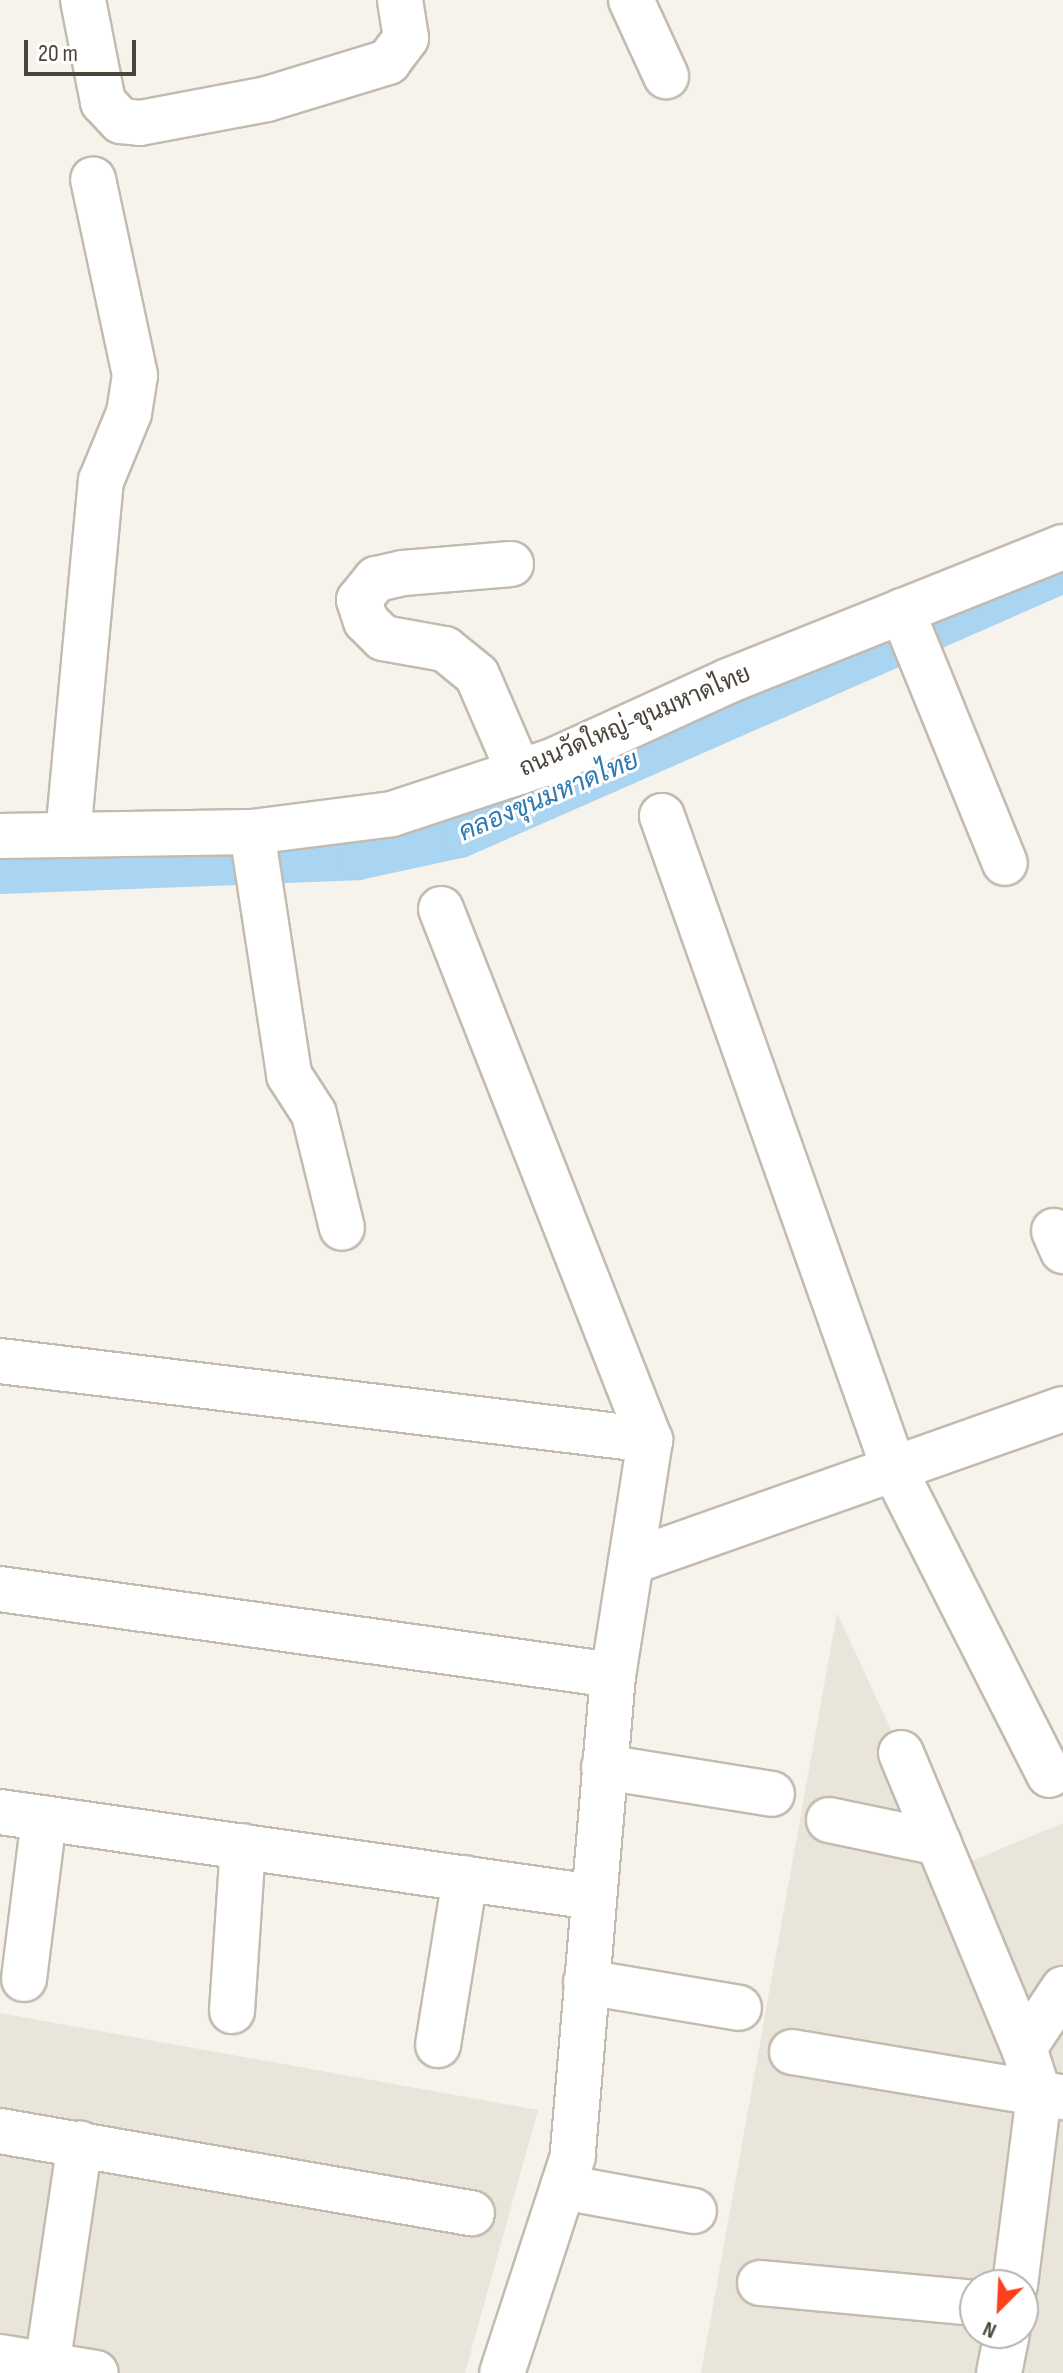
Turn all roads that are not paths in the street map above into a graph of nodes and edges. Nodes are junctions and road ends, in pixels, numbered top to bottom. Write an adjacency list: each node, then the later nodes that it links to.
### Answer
1 (83, 0): 2 (street)
2 (400, 0)
3 (631, 0): 4 (street)
4 (666, 76)
5 (93, 179): 11 (street)
6 (1063, 547): 8 (street, ถนนวัดใหญ่-ขุนมหาดไทย)
7 (511, 564): 9 (street)
8 (907, 619): 9 (street, ถนนวัดใหญ่-ขุนมหาดไทย); 14 (street)
9 (519, 772): 13 (street, ถนนวัดใหญ่-ขุนมหาดไทย)
10 (662, 816): 20 (street)
11 (68, 835): 12 (street, ถนนวัดใหญ่-ขุนมหาดไทย); 13 (street, ถนนวัดใหญ่-ขุนมหาดไทย)
12 (0, 836)
13 (255, 842): 16 (street)
14 (1005, 863)
15 (441, 909): 19 (street)
16 (342, 1228)
17 (0, 1361): 19 (street)
18 (1063, 1409): 20 (street)
19 (650, 1440): 21 (street)
20 (894, 1469): 21 (street); 26 (street)
21 (631, 1562): 23 (street)
22 (0, 1589): 23 (street)
23 (613, 1675): 25 (street)
24 (901, 1753): 31 (street)
25 (604, 1767): 27 (street); 34 (street)
26 (1049, 1775)
27 (772, 1794)
28 (0, 1812): 29 (street)
29 (44, 1818): 32 (street); 35 (street)
30 (829, 1820): 31 (street)
31 (939, 1843): 41 (street)
32 (243, 1846): 33 (street); 39 (street)
33 (465, 1878): 34 (street); 40 (street)
34 (593, 1897): 36 (street)
35 (24, 1979)
36 (586, 1982): 38 (street); 46 (street)
37 (1063, 1989): 41 (street)
38 (739, 2008)
39 (232, 2011)
40 (438, 2045)
41 (1024, 2048): 43 (street)
42 (792, 2052): 43 (street)
43 (1051, 2096): 49 (street)
44 (0, 2131): 45 (street)
45 (80, 2143): 48 (street); 54 (street)
46 (563, 2187): 47 (street); 56 (street)
47 (694, 2211)
48 (472, 2213)
49 (1018, 2269)
50 (760, 2283): 51 (street)
51 (959, 2302)
52 (1004, 2349): 57 (street)
53 (0, 2357): 54 (street)
54 (47, 2369): 55 (street)
55 (96, 2373)
56 (502, 2373)
57 (999, 2373)

